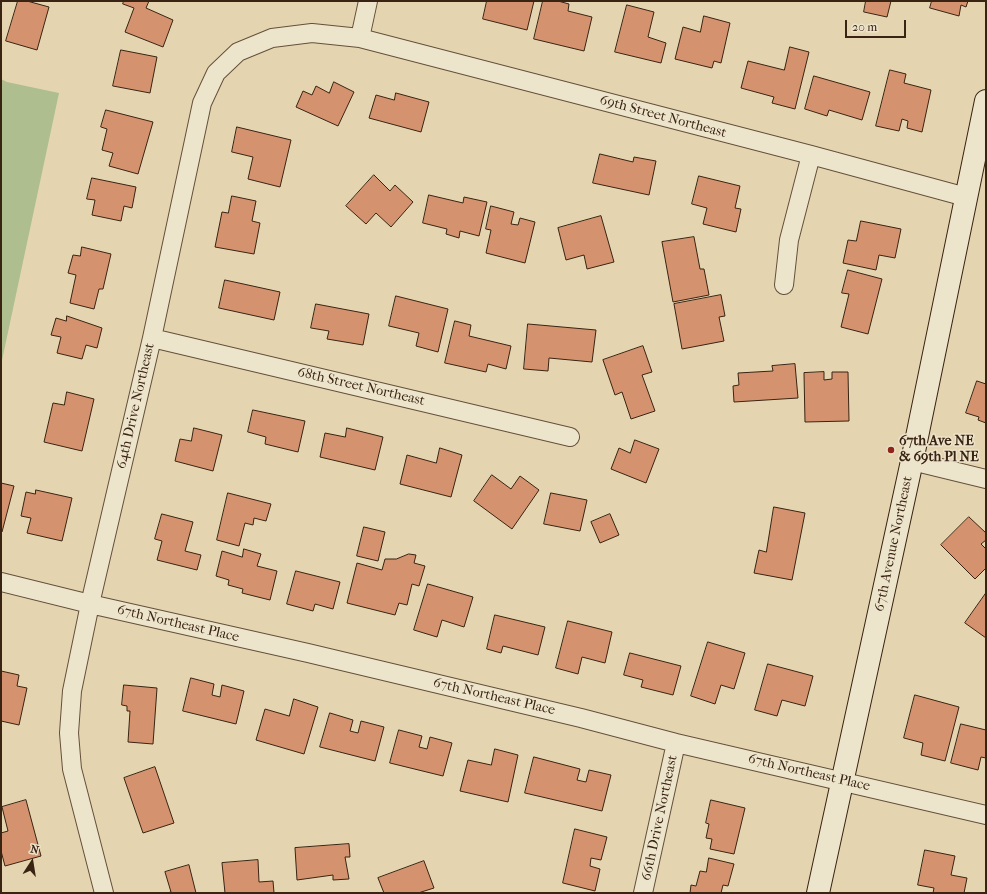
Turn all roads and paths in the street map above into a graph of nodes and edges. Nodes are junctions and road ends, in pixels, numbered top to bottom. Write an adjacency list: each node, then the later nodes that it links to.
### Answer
1 (368, 1): 2 (street)
2 (360, 38): 4 (street, 69th Street Northeast); 7 (street, 64th Drive Northeast)
3 (986, 101): 5 (main road, 67th Avenue Northeast)
4 (811, 155): 5 (street, 69th Street Northeast); 6 (street)
5 (966, 197): 9 (main road, 67th Avenue Northeast)
6 (784, 285)
7 (152, 338): 8 (street, 68th Street Northeast); 12 (street, 64th Drive Northeast)
8 (570, 437)
9 (912, 461): 10 (street); 14 (main road, 67th Avenue Northeast)
10 (986, 478)
11 (1, 582): 12 (street, 67th Northeast Place)
12 (90, 604): 13 (street, 67th Northeast Place); 16 (street, 64th Drive Northeast)
13 (676, 743): 14 (street, 67th Northeast Place); 17 (street, 66th Drive Northeast)
14 (843, 781): 15 (street, 67th Northeast Place); 18 (main road, 67th Avenue Northeast)
15 (986, 815)
16 (104, 893)
17 (643, 893)
18 (818, 893)

